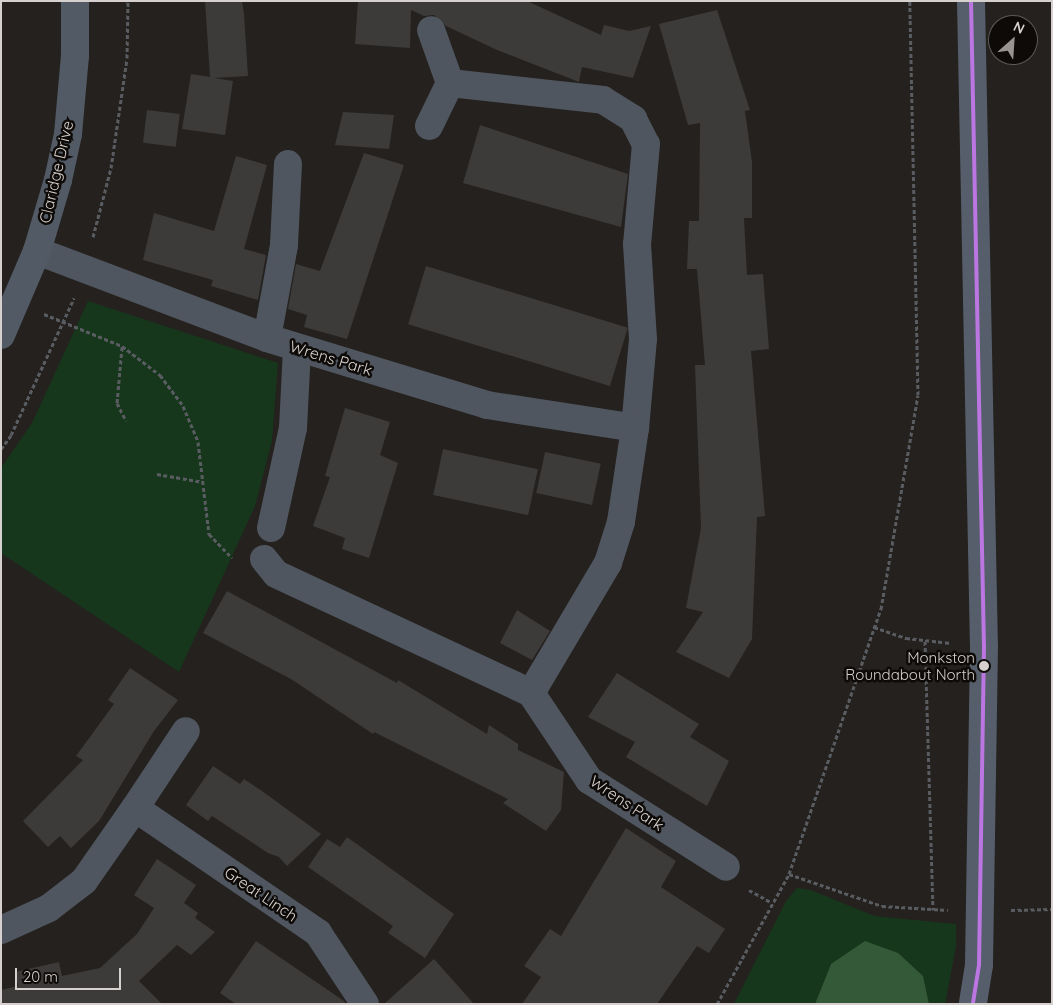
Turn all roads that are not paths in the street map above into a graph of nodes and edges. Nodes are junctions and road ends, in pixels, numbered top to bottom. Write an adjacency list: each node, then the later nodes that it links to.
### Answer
1 (75, 1): 7 (street, Claridge Drive)
2 (971, 1): 20 (highway)
3 (431, 30): 4 (street)
4 (450, 83): 5 (street); 11 (street)
5 (429, 126)
6 (288, 164): 9 (street)
7 (37, 251): 8 (street, Claridge Drive); 9 (street, Wrens Park)
8 (1, 335)
9 (267, 338): 10 (street, Wrens Park)
10 (297, 348): 11 (street, Wrens Park); 12 (street)
11 (635, 428): 14 (street)
12 (271, 528)
13 (270, 566): 14 (street)
14 (530, 693): 17 (street, Wrens Park)
15 (186, 731): 16 (street)
16 (135, 808): 18 (street); 19 (street, Great Linch)
17 (726, 867)
18 (1, 930)
19 (365, 1004)
20 (973, 1004)

